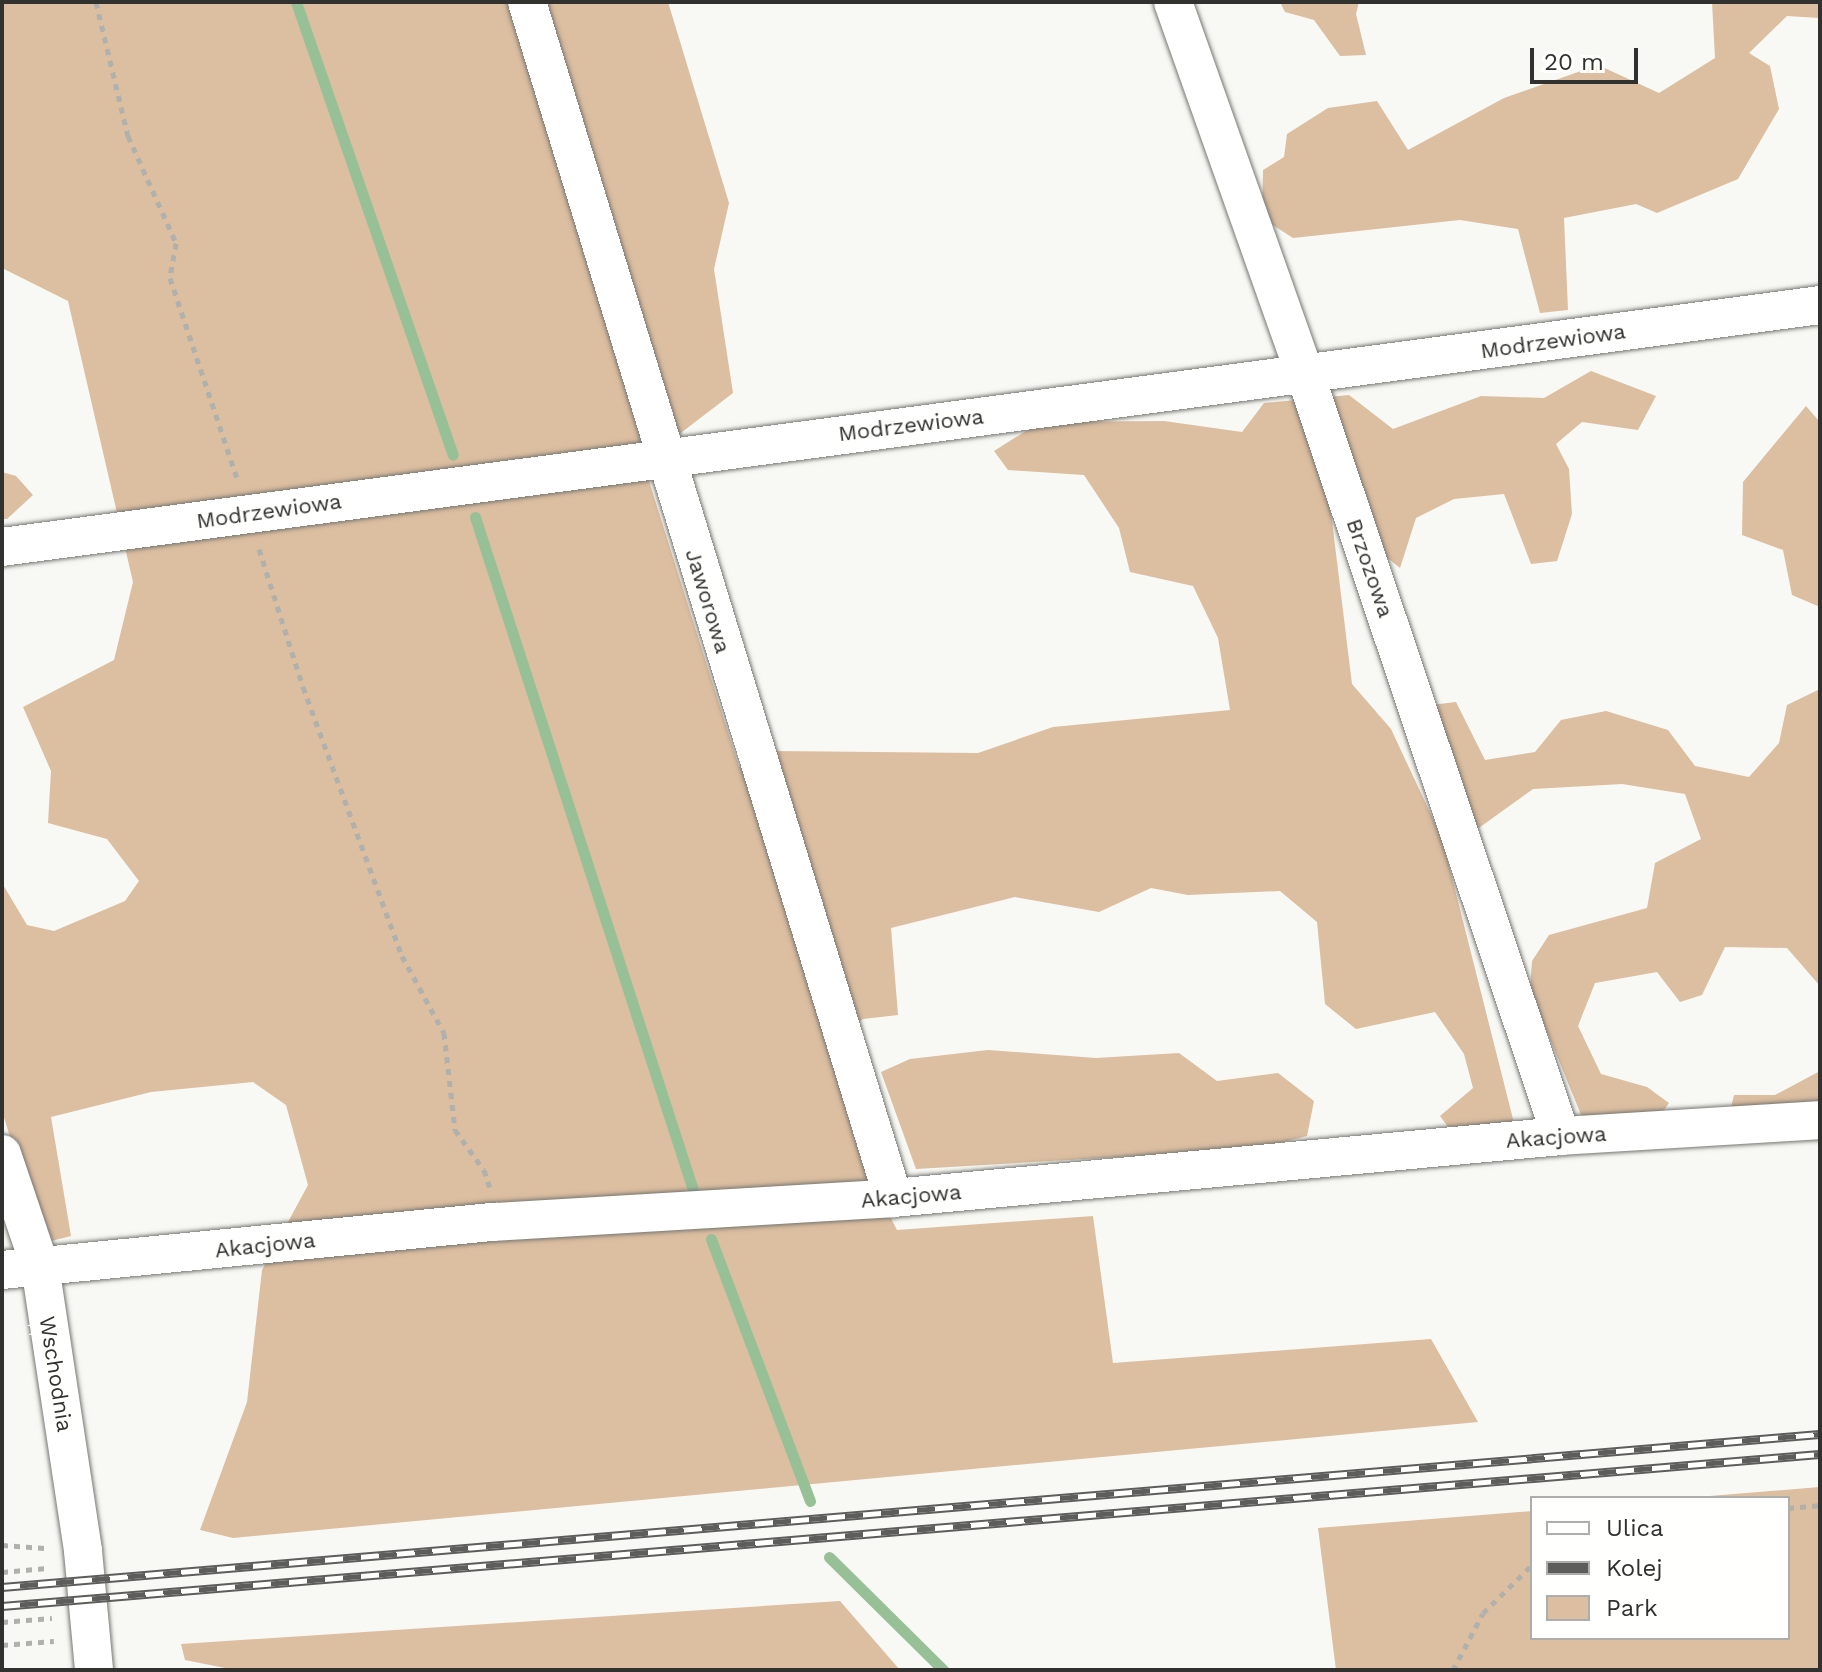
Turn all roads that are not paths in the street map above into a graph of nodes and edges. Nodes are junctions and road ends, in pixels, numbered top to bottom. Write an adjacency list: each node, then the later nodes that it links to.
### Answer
1 (527, 2): 5 (street, Jaworowa)
2 (1173, 2): 4 (street, Brzozowa)
3 (1820, 305): 4 (street, Modrzewiowa)
4 (1305, 374): 5 (street, Modrzewiowa); 8 (street, Brzozowa)
5 (663, 458): 6 (street, Modrzewiowa); 10 (street, Jaworowa)
6 (2, 547)
7 (1820, 1120): 8 (street, Akacjowa)
8 (1561, 1136): 10 (street, Akacjowa)
9 (2, 1154): 11 (street, Wschodnia)
10 (893, 1198): 11 (street, Akacjowa)
11 (40, 1266): 12 (street, Akacjowa); 13 (street, Wschodnia)
12 (2, 1270)
13 (89, 1617)

